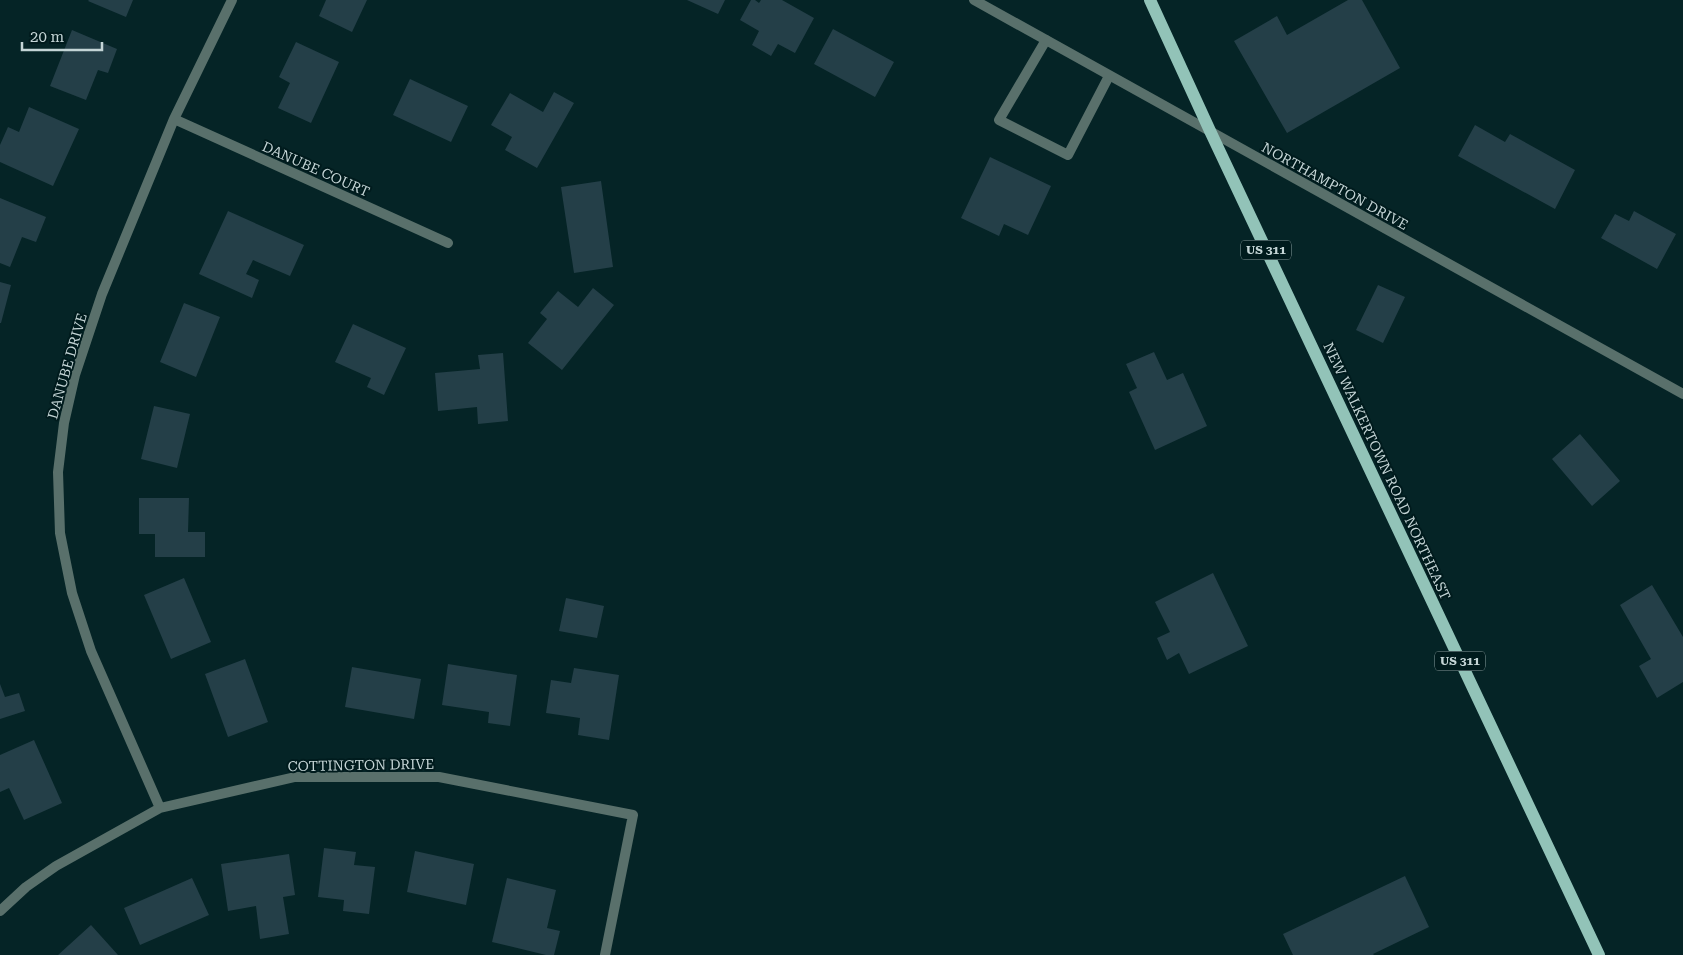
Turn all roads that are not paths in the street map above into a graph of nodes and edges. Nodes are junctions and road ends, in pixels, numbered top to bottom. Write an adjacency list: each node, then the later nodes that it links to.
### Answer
1 (232, 0): 6 (street, DANUBE DRIVE)
2 (974, 0): 4 (street, NORTHAMPTON DRIVE)
3 (1150, 0): 7 (main road, NEW WALKERTOWN ROAD NORTHEAST / US 311)
4 (1046, 40): 5 (street, NORTHAMPTON DRIVE); 5 (street)
5 (1108, 76): 7 (street, NORTHAMPTON DRIVE)
6 (174, 120): 8 (street, DANUBE COURT); 10 (street, DANUBE DRIVE)
7 (1211, 132): 9 (street, NORTHAMPTON DRIVE); 13 (main road, NEW WALKERTOWN ROAD NORTHEAST / US 311)
8 (448, 243)
9 (1683, 394)
10 (160, 808): 11 (street, COTTINGTON DRIVE); 12 (street, COTTINGTON DRIVE)
11 (0, 911)
12 (605, 955)
13 (1599, 955)

